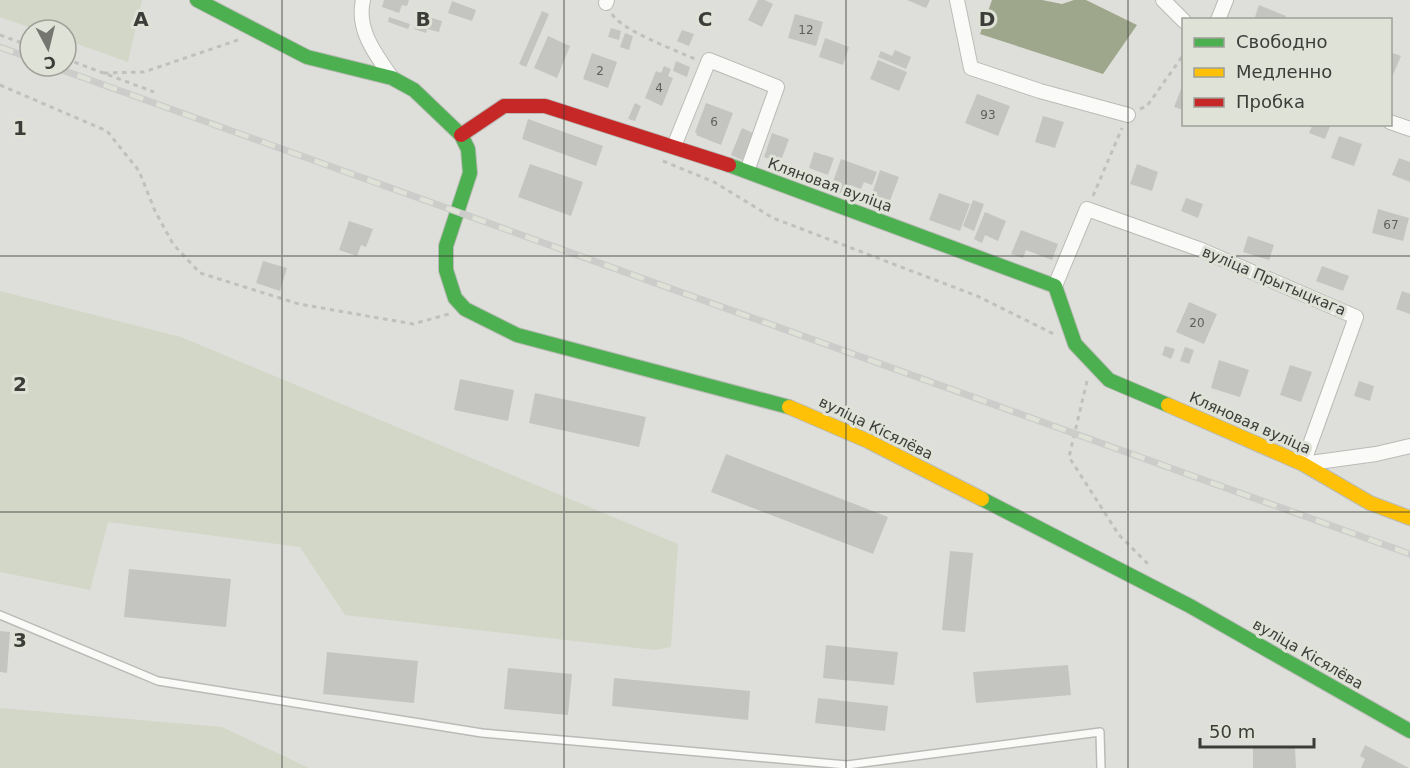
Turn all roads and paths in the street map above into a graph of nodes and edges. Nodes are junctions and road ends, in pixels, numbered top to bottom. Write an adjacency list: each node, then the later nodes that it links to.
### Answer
1 (197, 0): 9 (street)
2 (363, 0): 15 (street)
3 (957, 0): 18 (street)
4 (1163, 0): 8 (street)
5 (1226, 0): 7 (street)
6 (606, 2): 12 (path)
7 (1219, 18)
8 (1182, 19)
9 (263, 34): 14 (path); 15 (street)
10 (0, 35): 11 (path)
11 (18, 42)
12 (709, 60): 22 (street); 24 (street)
13 (78, 64): 14 (path)
14 (104, 74): 17 (path)
15 (392, 78): 21 (street)
16 (0, 85): 26 (path)
17 (154, 92)
18 (1128, 115)
19 (1392, 123): 20 (street)
20 (1410, 129)
21 (461, 135): 22 (street, Кляновая вуліца); 26 (street)
22 (674, 146): 24 (street, Кляновая вуліца)
23 (662, 161): 27 (path)
24 (747, 171): 25 (street, Кляновая вуліца)
25 (1055, 286): 27 (street, Кляновая вуліца); 30 (street, вуліца Прытыцкага)
26 (465, 309): 34 (street, вуліца Кісялёва)
27 (1075, 344): 28 (street, Кляновая вуліца)
28 (1090, 362): 30 (street, Кляновая вуліца); 32 (path)
29 (1410, 446): 30 (street)
30 (1304, 464): 31 (street, Кляновая вуліца)
31 (1410, 518)
32 (1159, 574)
33 (0, 615): 35 (lane)
34 (1410, 731)
35 (1101, 768)

